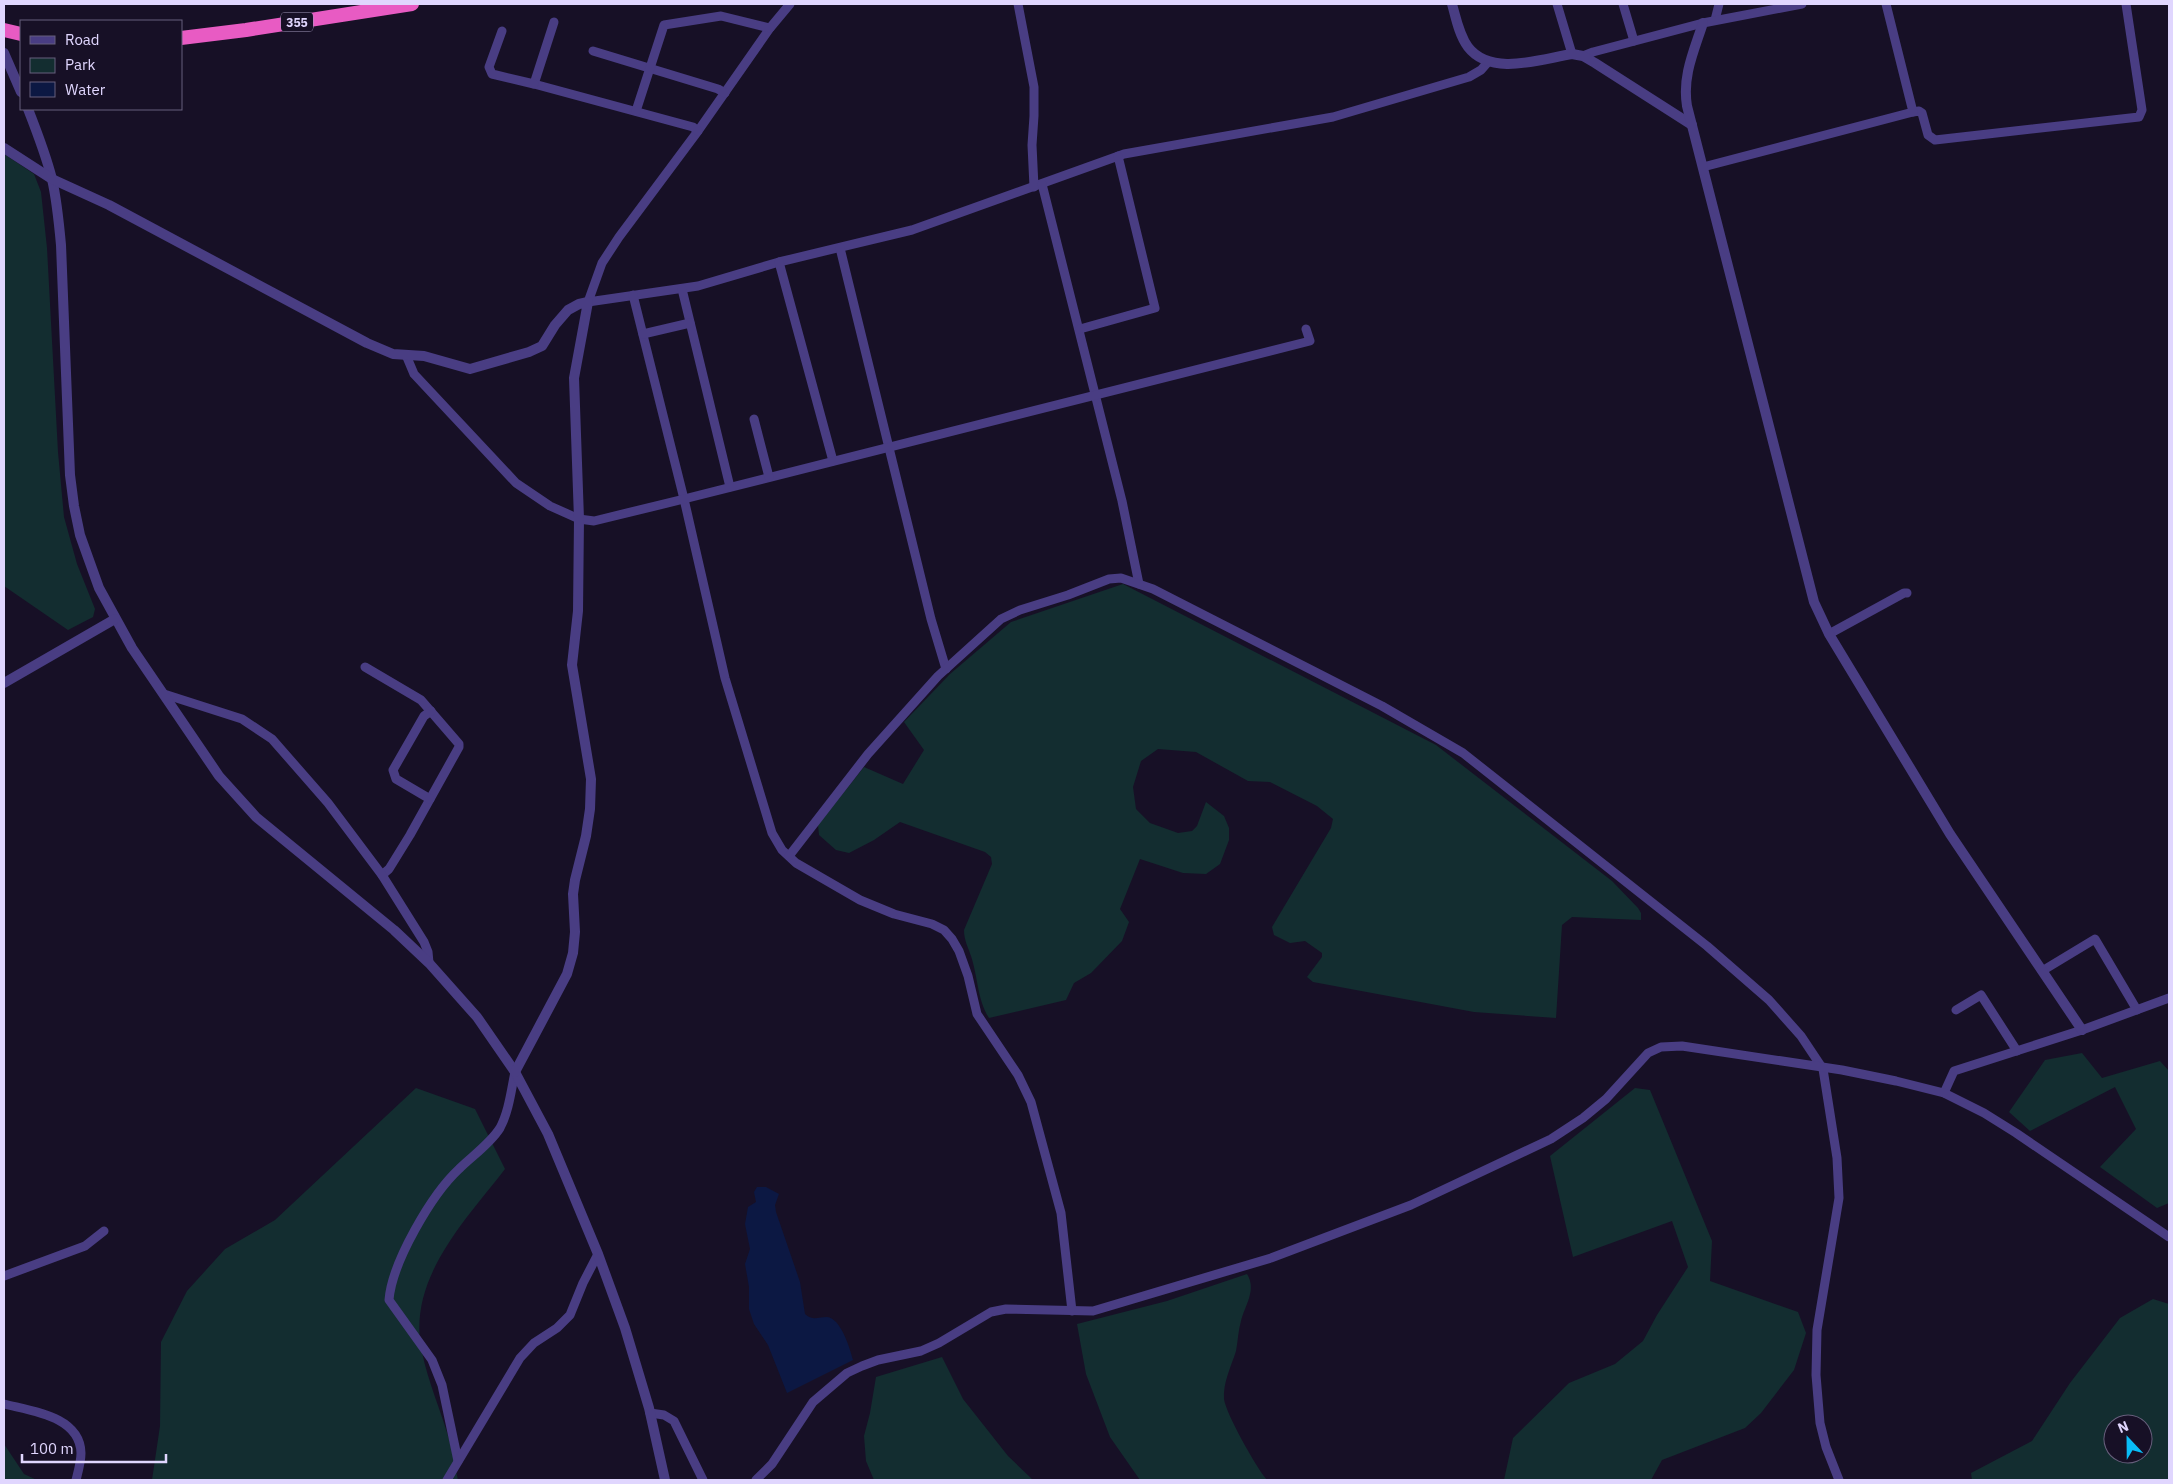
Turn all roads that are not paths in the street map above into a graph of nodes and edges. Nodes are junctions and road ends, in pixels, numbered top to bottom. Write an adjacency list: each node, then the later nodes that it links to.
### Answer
1 (412, 4): 18 (highway, 355)
2 (790, 4): 14 (street)
3 (1018, 4): 38 (street)
4 (1452, 4): 24 (street)
5 (1557, 4): 22 (street)
6 (1623, 4): 19 (street)
7 (1719, 4): 11 (street)
8 (1802, 4): 11 (street)
9 (1886, 4): 31 (street)
10 (2126, 4): 31 (street)
11 (1715, 20): 13 (street)
12 (554, 22): 26 (street)
13 (1703, 23): 19 (street); 32 (street)
14 (770, 28): 25 (street); 28 (street)
15 (4, 30): 17 (highway)
16 (502, 31): 26 (street)
17 (20, 34)
18 (182, 38)
19 (1634, 41): 23 (street)
20 (593, 51): 25 (street)
21 (4, 52): 27 (street)
22 (1572, 54): 23 (street); 24 (street)
23 (1583, 56): 32 (street)
24 (1488, 62): 35 (street)
25 (650, 69): 28 (street); 30 (street)
26 (534, 84): 30 (street)
27 (20, 90)
28 (725, 93): 33 (street)
29 (28, 110): 37 (street)
30 (636, 111): 33 (street)
31 (1913, 112): 36 (street)
32 (1692, 125): 36 (street)
33 (698, 131): 43 (street)
34 (4, 148): 37 (street)
35 (1118, 156): 38 (street); 45 (street)
36 (1703, 167): 60 (street)
37 (52, 179): 48 (street); 59 (street)
38 (1038, 186): 39 (street); 45 (street)
39 (840, 248): 40 (street); 51 (street)
40 (779, 262): 41 (street); 52 (street)
41 (682, 290): 42 (street); 44 (street)
42 (633, 295): 43 (street); 47 (street)
43 (588, 302): 48 (street); 56 (street)
44 (690, 323): 47 (street); 54 (street)
45 (1080, 329): 49 (street)
46 (1306, 329): 49 (street)
47 (642, 334): 55 (street)
48 (406, 356): 56 (street)
49 (1096, 394): 51 (street); 57 (street)
50 (754, 420): 53 (street)
51 (889, 446): 52 (street); 62 (street)
52 (833, 461): 53 (street)
53 (769, 477): 54 (street)
54 (730, 487): 55 (street)
55 (684, 499): 56 (street); 67 (street)
56 (578, 519): 77 (street)
57 (1139, 584): 62 (street); 76 (street)
58 (1907, 594): 60 (street)
59 (115, 619): 63 (street); 64 (street)
60 (1829, 634): 70 (street)
61 (365, 667): 65 (street)
62 (946, 669): 67 (street)
63 (4, 683)
64 (164, 694): 68 (street); 69 (street)
65 (431, 711): 66 (street); 66 (street)
66 (430, 800): 68 (street)
67 (789, 856): 83 (street)
68 (382, 875): 69 (street)
69 (429, 963): 77 (street)
70 (2042, 971): 73 (street); 74 (street)
71 (2169, 998): 73 (street)
72 (1956, 1010): 75 (street)
73 (2137, 1010): 74 (street)
74 (2082, 1030): 75 (street)
75 (2017, 1050): 78 (street)
76 (1823, 1068): 78 (street); 83 (street); 92 (street)
77 (515, 1072): 81 (street); 86 (street)
78 (1944, 1093): 80 (street)
79 (104, 1231): 82 (street)
80 (2169, 1237)
81 (598, 1254): 85 (street); 86 (street)
82 (4, 1276)
83 (1072, 1311): 91 (street)
84 (4, 1404): 87 (street)
85 (650, 1413): 89 (street); 90 (street)
86 (458, 1461): 88 (street)
87 (76, 1480)
88 (446, 1480)
89 (664, 1480)
90 (703, 1480)
91 (756, 1480)
92 (1839, 1480)

